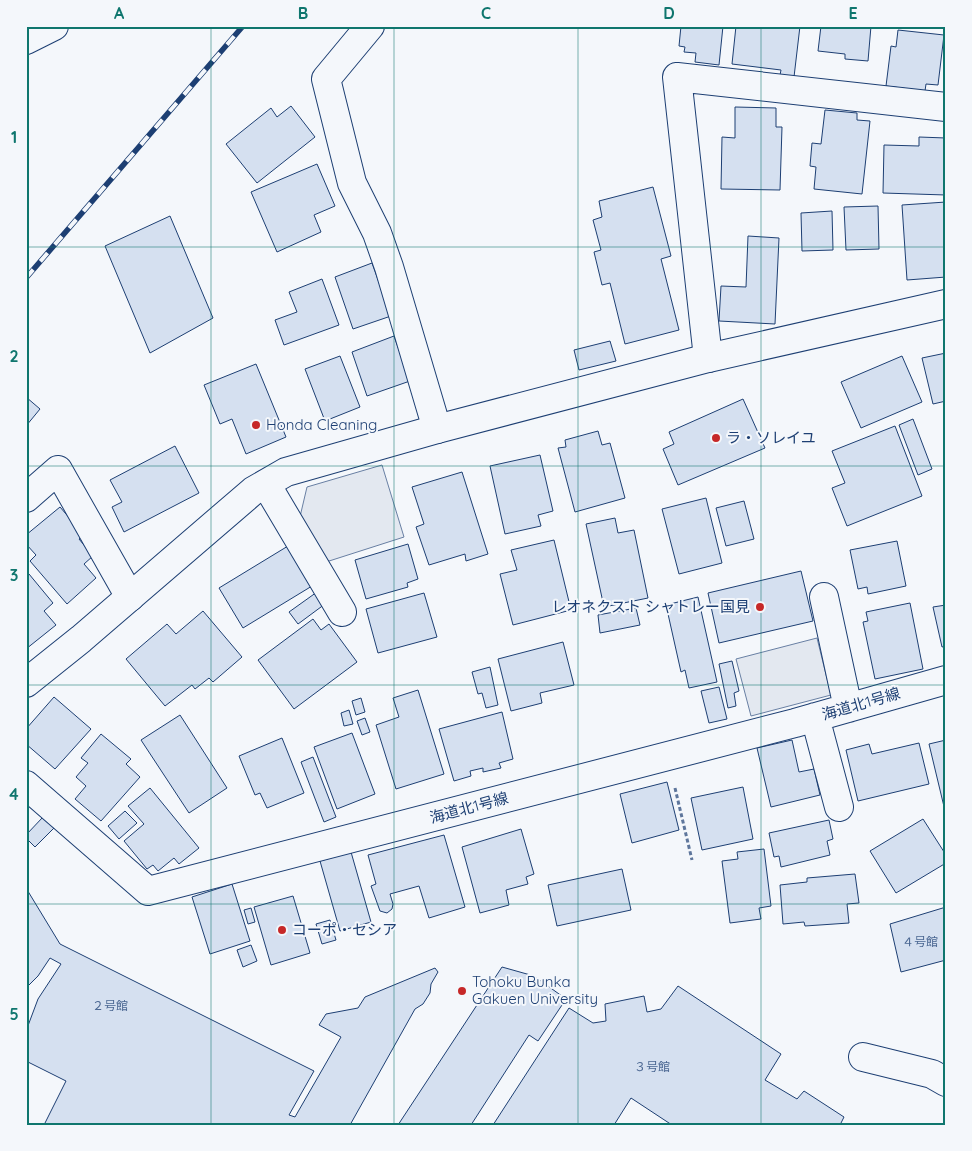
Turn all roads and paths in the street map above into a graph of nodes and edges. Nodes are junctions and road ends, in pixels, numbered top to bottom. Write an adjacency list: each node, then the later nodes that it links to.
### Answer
1 (54, 26): 3 (street)
2 (370, 26): 7 (street)
3 (26, 40)
4 (946, 107): 6 (street)
5 (946, 304): 6 (street)
6 (708, 358): 7 (street)
7 (437, 429): 8 (street)
8 (266, 484): 10 (street); 12 (street)
9 (26, 498): 10 (street)
10 (130, 597): 14 (street)
11 (824, 597): 15 (street)
12 (342, 612)
13 (946, 680): 15 (street, 海道北1号線)
14 (26, 684)
15 (848, 708): 16 (street, 海道北1号線)
16 (815, 717): 17 (street, 海道北1号線); 19 (street)
17 (667, 756): 18 (street, 海道北1号線); 20 (path)
18 (26, 785)
19 (839, 807)
20 (692, 860)
21 (864, 1057): 22 (street)
22 (946, 1082)

